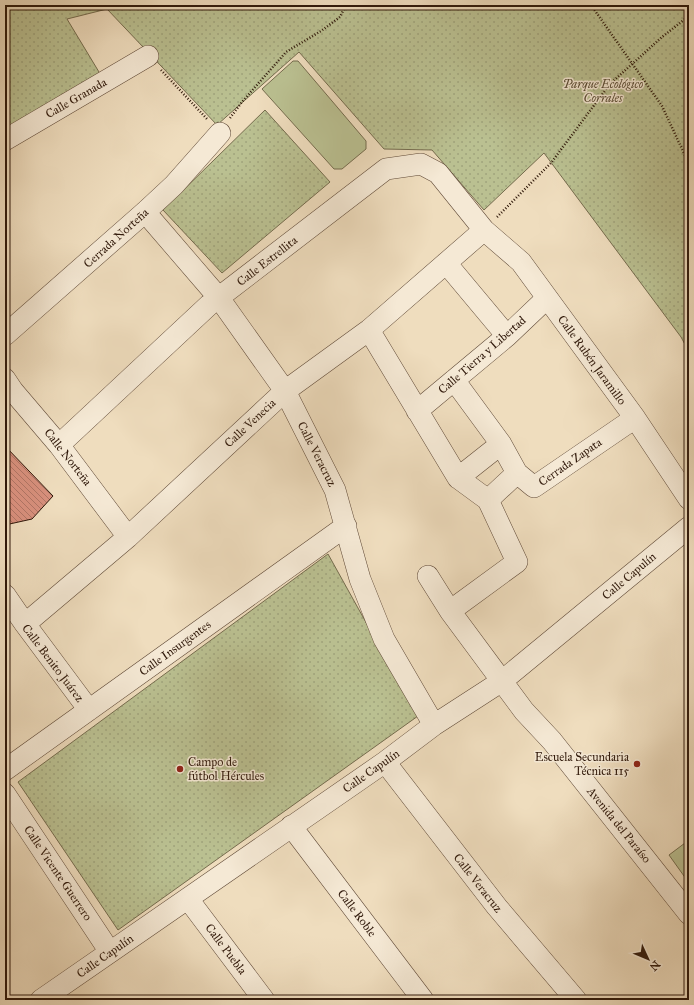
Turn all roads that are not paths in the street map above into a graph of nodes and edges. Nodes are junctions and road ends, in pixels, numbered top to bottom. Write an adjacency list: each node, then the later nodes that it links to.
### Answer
1 (148, 56): 3 (street, Calle Granada)
2 (220, 132): 4 (street, Cerrada Norteña)
3 (5, 140)
4 (145, 212): 7 (street, Calle Veracruz); 10 (street, Cerrada Norteña)
5 (484, 230): 6 (street, Calle Venecia); 7 (street, Calle Estrellita); 8 (street, Calle Rubén Jaramillo)
6 (446, 263): 9 (street, Calle Venecia); 11 (street)
7 (219, 298): 14 (street, Calle Veracruz); 18 (street, Calle Estrellita)
8 (547, 298): 11 (street, Calle Tierra y Libertad); 16 (street, Calle Rubén Jaramillo)
9 (369, 330): 14 (street, Calle Venecia); 15 (street)
10 (5, 336)
11 (507, 336): 12 (street, Calle Tierra y Libertad)
12 (454, 380): 15 (street, Calle Tierra y Libertad); 17 (street)
13 (8, 388): 18 (street, Calle Norteña)
14 (284, 391): 23 (street, Calle Veracruz); 25 (street, Calle Venecia)
15 (417, 411): 20 (street)
16 (635, 418): 19 (street, Cerrada Zapata); 21 (street, Calle Rubén Jaramillo)
17 (501, 444): 19 (street); 20 (street)
18 (59, 445): 25 (street, Calle Norteña)
19 (517, 473): 22 (street)
20 (458, 478): 22 (street)
21 (689, 499)
22 (488, 500): 28 (street)
23 (346, 526): 31 (street, Calle Insurgentes); 32 (street, Calle Veracruz)
24 (689, 527): 30 (street, Calle Capulín)
25 (128, 537): 29 (street, Calle Venecia)
26 (428, 576): 28 (street)
27 (5, 595): 29 (street, Calle Benito Juárez)
28 (450, 611): 30 (street)
29 (25, 624): 31 (street, Calle Benito Juárez)
30 (502, 681): 32 (street, Calle Capulín); 38 (street, Avenida del Paraíso)
31 (89, 710): 34 (street, Calle Insurgentes)
32 (434, 725): 33 (street, Calle Capulín)
33 (385, 762): 36 (street, Calle Capulín); 43 (street, Calle Veracruz)
34 (5, 770)
35 (5, 794): 39 (street, Calle Vicente Guerrero)
36 (291, 826): 37 (street, Calle Capulín); 42 (street, Calle Roble)
37 (188, 899): 39 (street, Calle Capulín); 41 (street, Calle Puebla)
38 (689, 914)
39 (110, 952): 40 (street, Calle Capulín)
40 (41, 1000)
41 (264, 1000)
42 (423, 1000)
43 (576, 1000)

